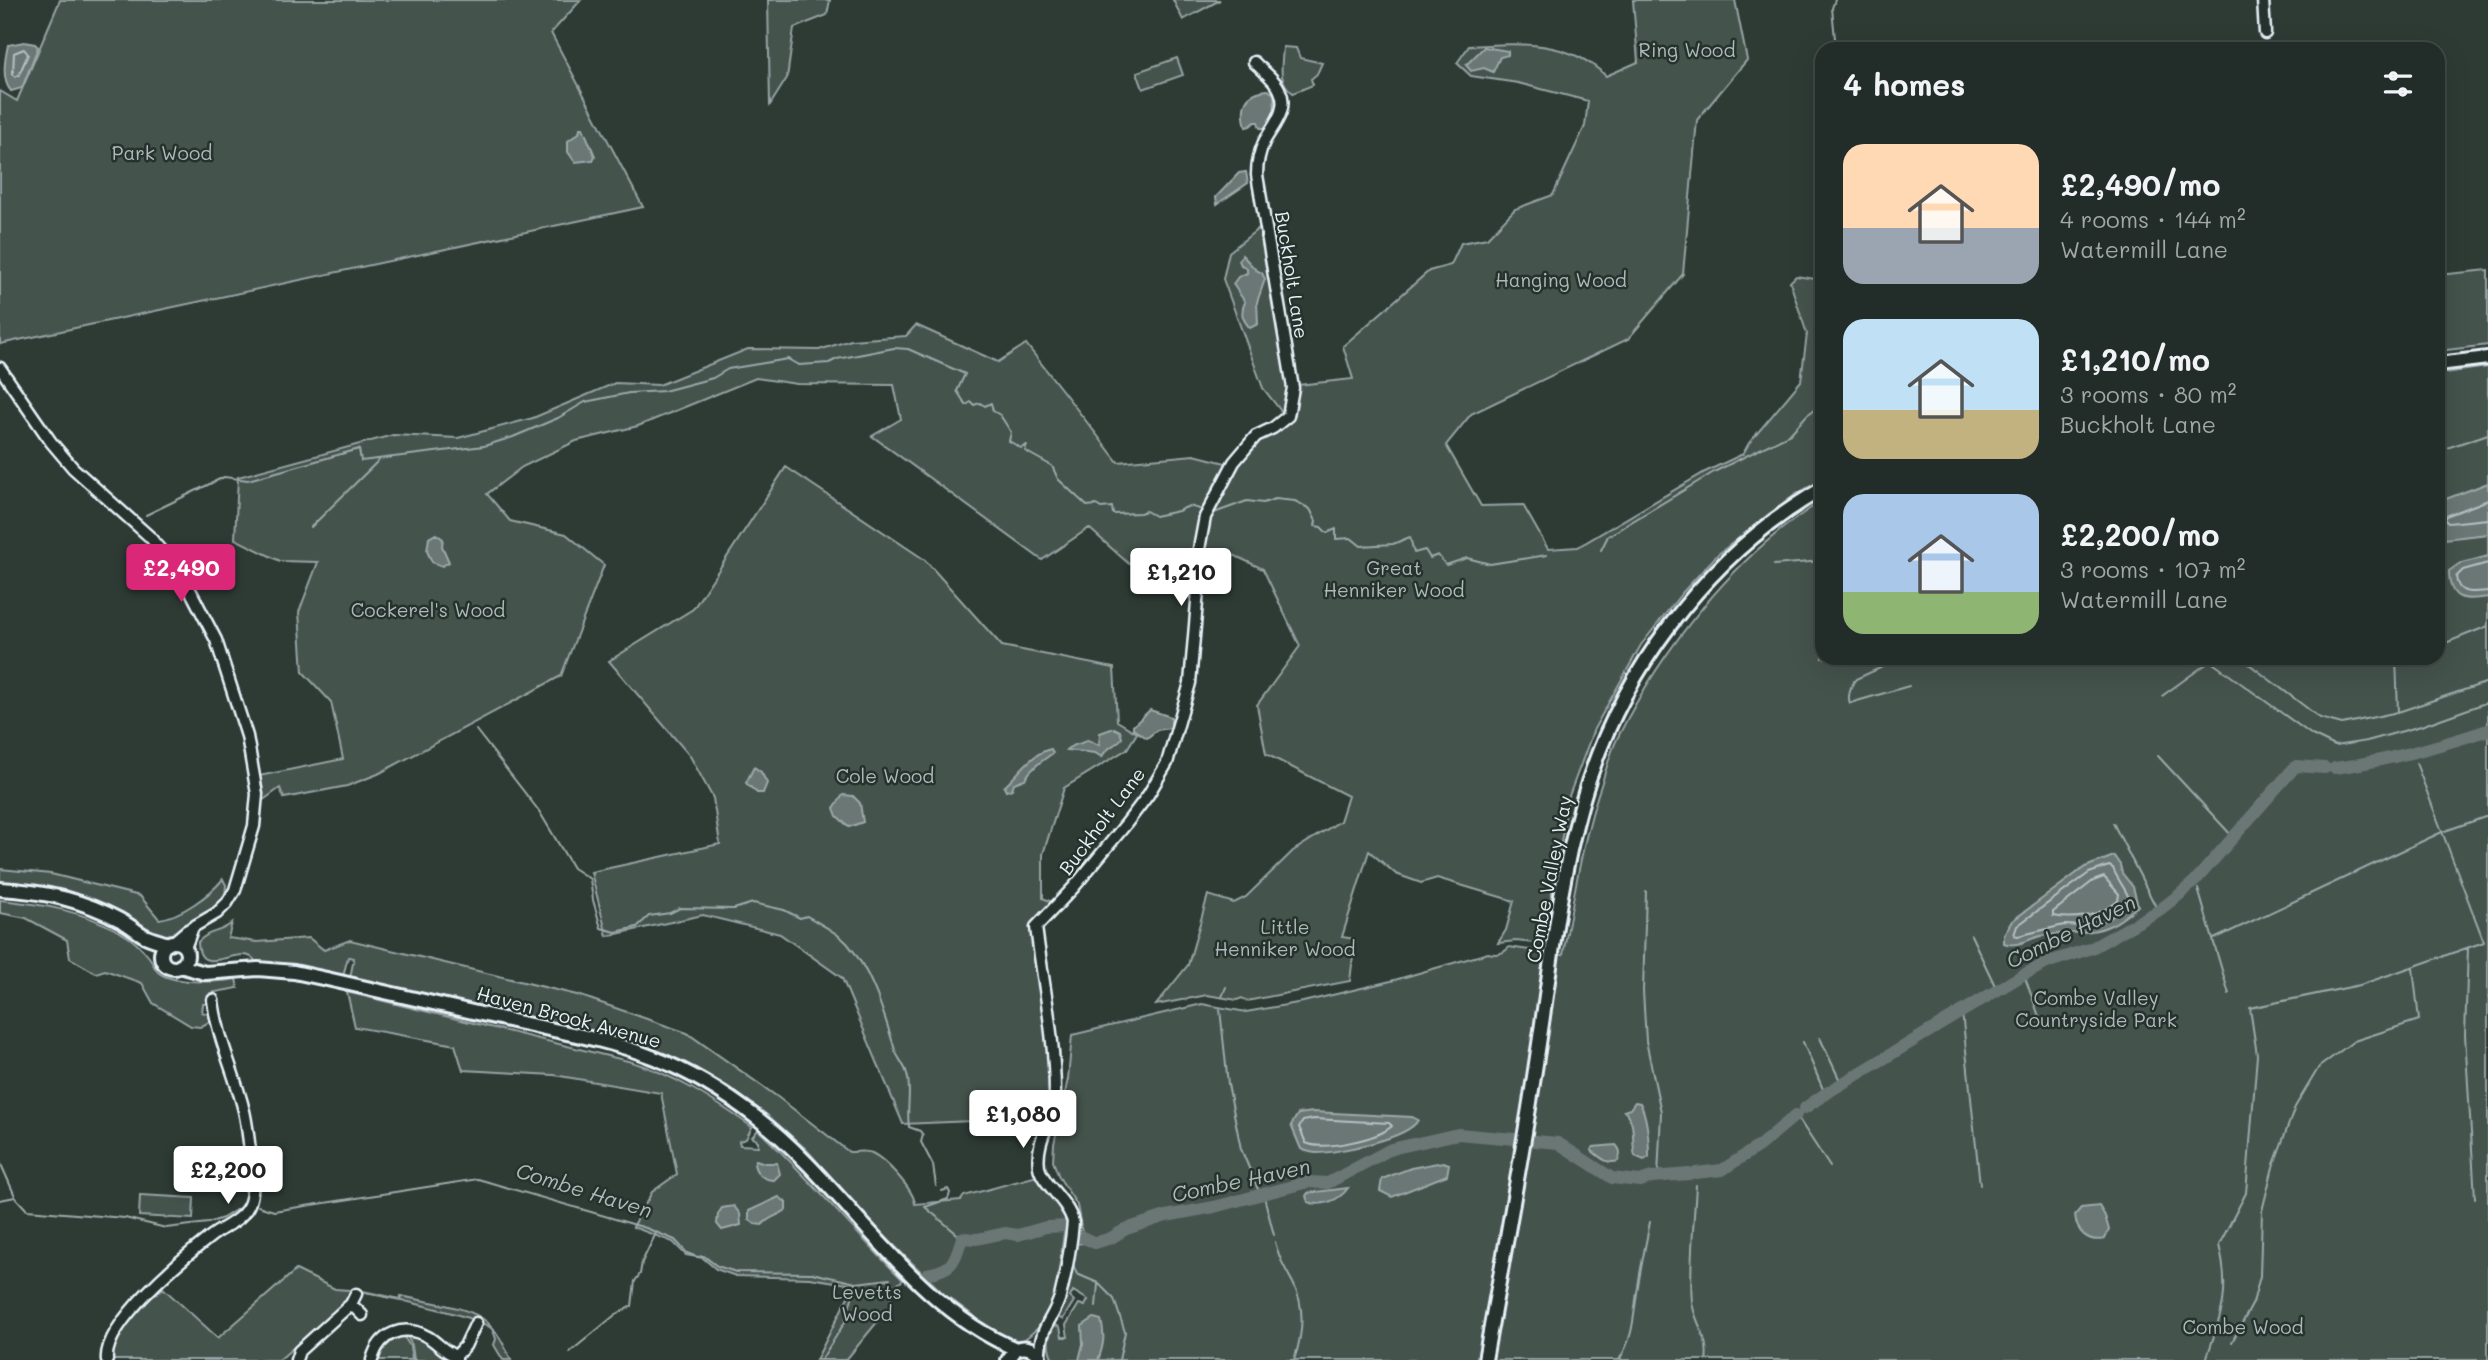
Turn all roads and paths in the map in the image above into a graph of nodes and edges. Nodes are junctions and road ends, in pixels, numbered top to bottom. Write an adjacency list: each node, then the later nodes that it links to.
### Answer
1 (2263, 0): 2 (street)
2 (2265, 33)
3 (1254, 62): 21 (street, Buckholt Lane)
4 (2488, 358): 5 (main road)
5 (2445, 363)
6 (0, 368): 9 (street)
7 (1815, 493): 28 (main road, Combe Valley Way)
8 (0, 889): 10 (main road)
9 (193, 927): 11 (street); 12 (street)
10 (145, 937): 11 (main road); 13 (main road)
11 (170, 943): 12 (main road); 13 (main road)
12 (186, 951): 14 (main road); 15 (main road)
13 (163, 959): 14 (main road)
14 (180, 966): 15 (main road, Haven Brook Avenue)
15 (205, 972): 22 (main road, Haven Brook Avenue)
16 (211, 1006): 25 (street)
17 (356, 1294): 18 (street)
18 (351, 1304): 19 (street); 26 (street)
19 (362, 1315)
20 (476, 1323): 23 (street)
21 (1043, 1330): 22 (street, Buckholt Lane); 24 (street, Buckholt Lane)
22 (1014, 1354): 24 (main road, Haven Brook Avenue)
23 (456, 1358): 27 (street)
24 (1040, 1359)
25 (107, 1360)
26 (296, 1360)
27 (372, 1360)
28 (1485, 1360)

